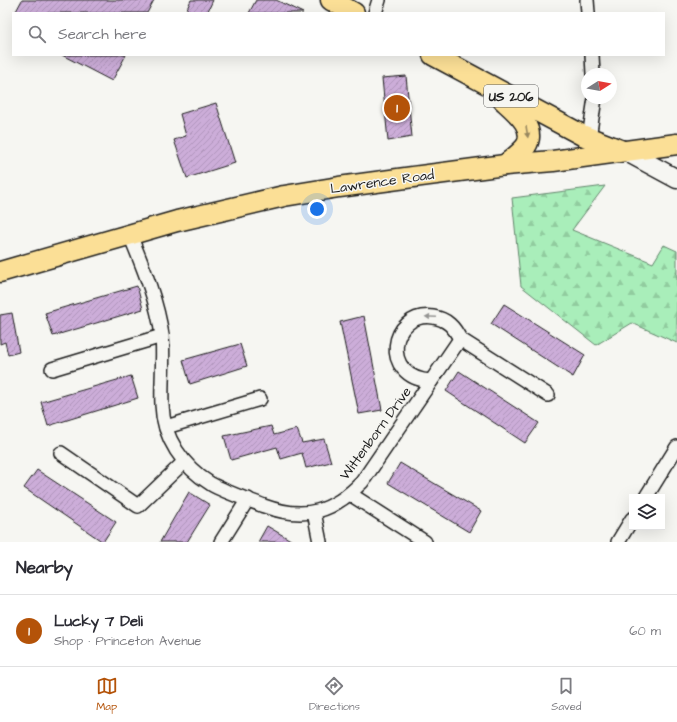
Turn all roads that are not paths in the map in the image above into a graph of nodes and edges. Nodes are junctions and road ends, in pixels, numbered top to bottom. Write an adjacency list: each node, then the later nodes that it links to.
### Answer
1 (331, 0): 4 (main road)
2 (379, 0): 5 (street)
3 (587, 0): 6 (street)
4 (352, 12)
5 (376, 12)
6 (588, 12)
7 (435, 56): 10 (main road, US 206)
8 (592, 56): 9 (street)
9 (593, 68)
10 (484, 82): 12 (main road, US 206); 15 (main road, one-way to 15)
11 (594, 104): 12 (street)
12 (589, 138): 14 (main road, US 206)
13 (677, 144): 14 (main road, Lawrence Road / US 206)
14 (624, 151): 15 (main road, Lawrence Road / US 206); 16 (main road)
15 (505, 165): 17 (main road, Lawrence Road / US 206)
16 (677, 179)
17 (130, 235): 18 (main road, Lawrence Road / US 206); 19 (street, Wittenborn Drive)
18 (0, 272)
19 (162, 336): 21 (street); 25 (street, Wittenborn Drive)
20 (460, 340): 22 (street, Wittenborn Drive); 22 (street, one-way to 22); 23 (street)
21 (52, 369)
22 (431, 382): 29 (street, Wittenborn Drive)
23 (548, 395)
24 (260, 399): 25 (street)
25 (166, 427): 28 (street, Wittenborn Drive)
26 (677, 447): 30 (street)
27 (61, 453): 28 (street)
28 (184, 462): 31 (street, Wittenborn Drive)
29 (350, 494): 32 (street, Wittenborn Drive); 36 (street)
30 (648, 494)
31 (248, 499): 32 (street, Wittenborn Drive); 34 (street)
32 (314, 512): 35 (street)
33 (629, 524): 37 (street)
34 (221, 542)
35 (320, 542)
36 (425, 542)
37 (618, 542)

